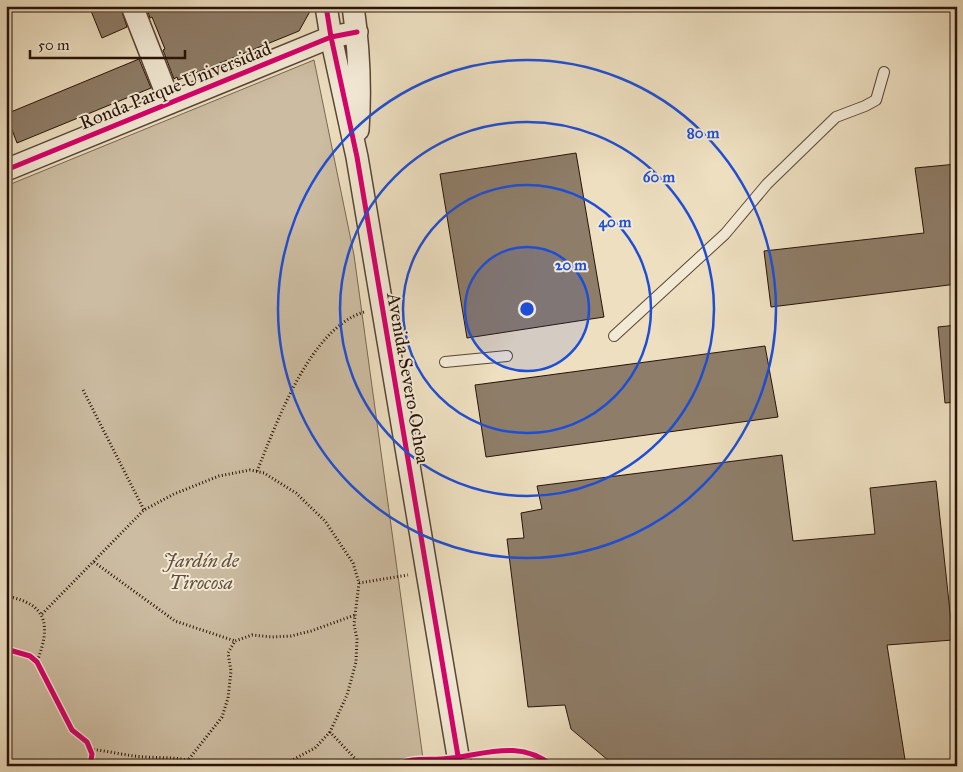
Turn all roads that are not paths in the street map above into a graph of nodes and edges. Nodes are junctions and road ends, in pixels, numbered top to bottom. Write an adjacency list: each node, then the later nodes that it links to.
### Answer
1 (132, 6): 7 (street)
2 (326, 6): 5 (street, Avenida Severo Ochoa)
3 (353, 6): 4 (street, Avenida Severo Ochoa)
4 (357, 32): 5 (street, Ronda Parque Universidad); 8 (street, Avenida Severo Ochoa)
5 (331, 38): 7 (street, Ronda Parque Universidad); 8 (street, Avenida Severo Ochoa)
6 (884, 72): 10 (lane)
7 (170, 103): 9 (street, Ronda Parque Universidad)
8 (357, 157): 13 (street, Avenida Severo Ochoa)
9 (7, 168)
10 (614, 336)
11 (507, 356): 12 (lane)
12 (445, 362)
13 (459, 763)

